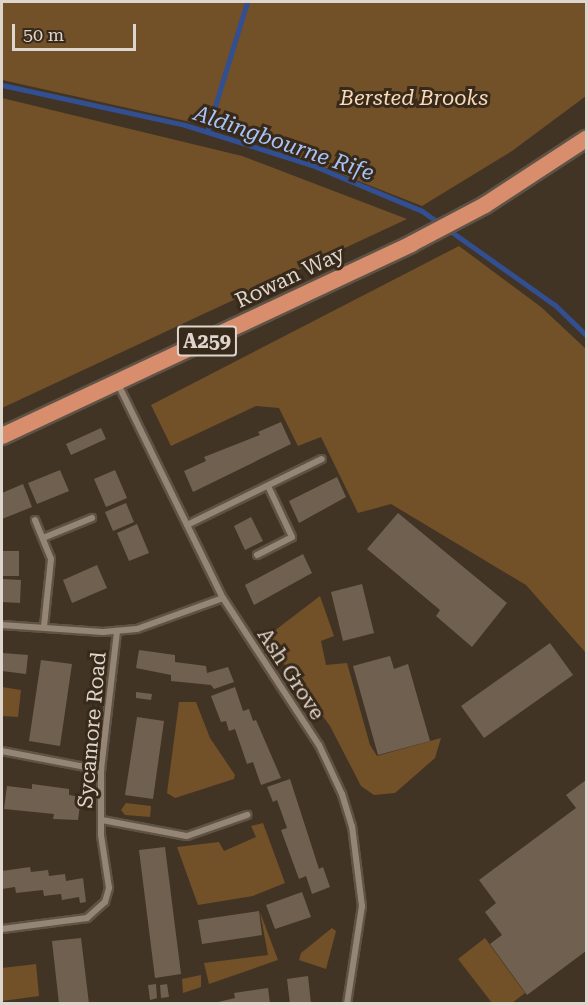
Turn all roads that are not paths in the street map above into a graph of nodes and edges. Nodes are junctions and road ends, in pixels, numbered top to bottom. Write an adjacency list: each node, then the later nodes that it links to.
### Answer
1 (586, 139): 2 (highway, Rowan Way / A259)
2 (117, 382): 3 (highway, Rowan Way / A259); 8 (street, Ash Grove)
3 (2, 436)
4 (322, 459): 5 (street)
5 (268, 486): 8 (street); 10 (street)
6 (92, 518): 9 (street)
7 (35, 520): 9 (street)
8 (187, 525): 11 (street, Ash Grove)
9 (43, 538): 13 (street)
10 (257, 555)
11 (223, 598): 14 (street, Sycamore Road); 20 (street, Ash Grove)
12 (2, 625): 13 (street)
13 (44, 627): 14 (street)
14 (117, 631): 16 (street, Sycamore Road)
15 (2, 751): 16 (street)
16 (101, 770): 18 (street, Sycamore Road)
17 (247, 815): 18 (street)
18 (102, 820): 19 (street, Sycamore Road)
19 (2, 929)
20 (347, 1004)

